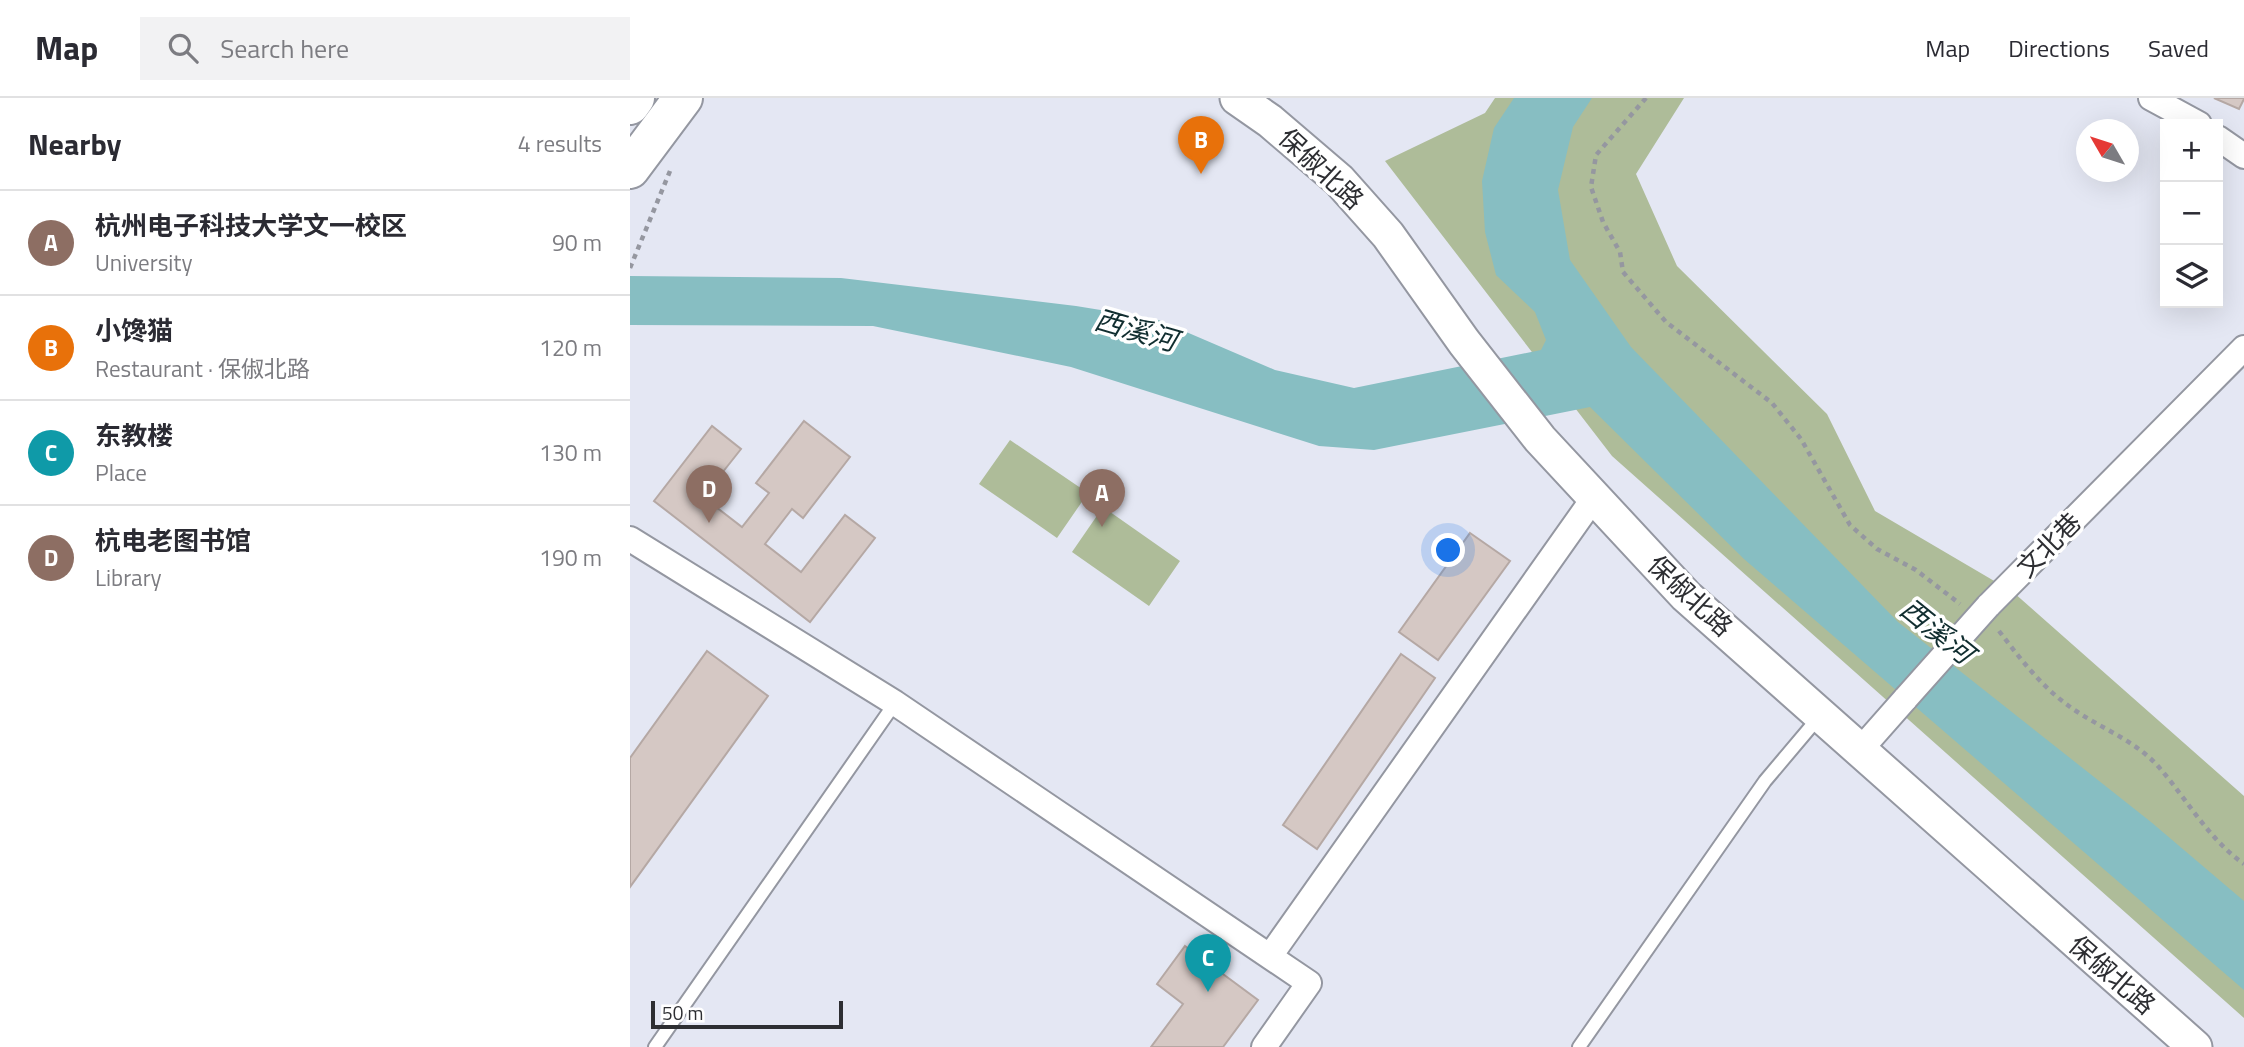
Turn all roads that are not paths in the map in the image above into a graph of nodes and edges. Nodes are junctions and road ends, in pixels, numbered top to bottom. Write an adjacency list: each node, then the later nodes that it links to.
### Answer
1 (635, 98): 5 (highway)
2 (683, 98): 9 (highway)
3 (1237, 98): 11 (main road, 保俶北路)
4 (2151, 98): 6 (street)
5 (630, 105)
6 (2190, 119)
7 (2223, 142): 8 (street)
8 (2241, 155)
9 (630, 169)
10 (2244, 348): 15 (street, 文北巷, bridge)
11 (1593, 499): 14 (main road, 保俶北路); 16 (street)
12 (630, 539): 13 (street)
13 (895, 703): 16 (street); 17 (lane)
14 (1822, 714): 15 (main road, 保俶北路); 19 (lane)
15 (1861, 749): 20 (main road, 保俶北路)
16 (1270, 956): 18 (street)
17 (654, 1047)
18 (1265, 1047)
19 (1578, 1047)
20 (2195, 1047)

